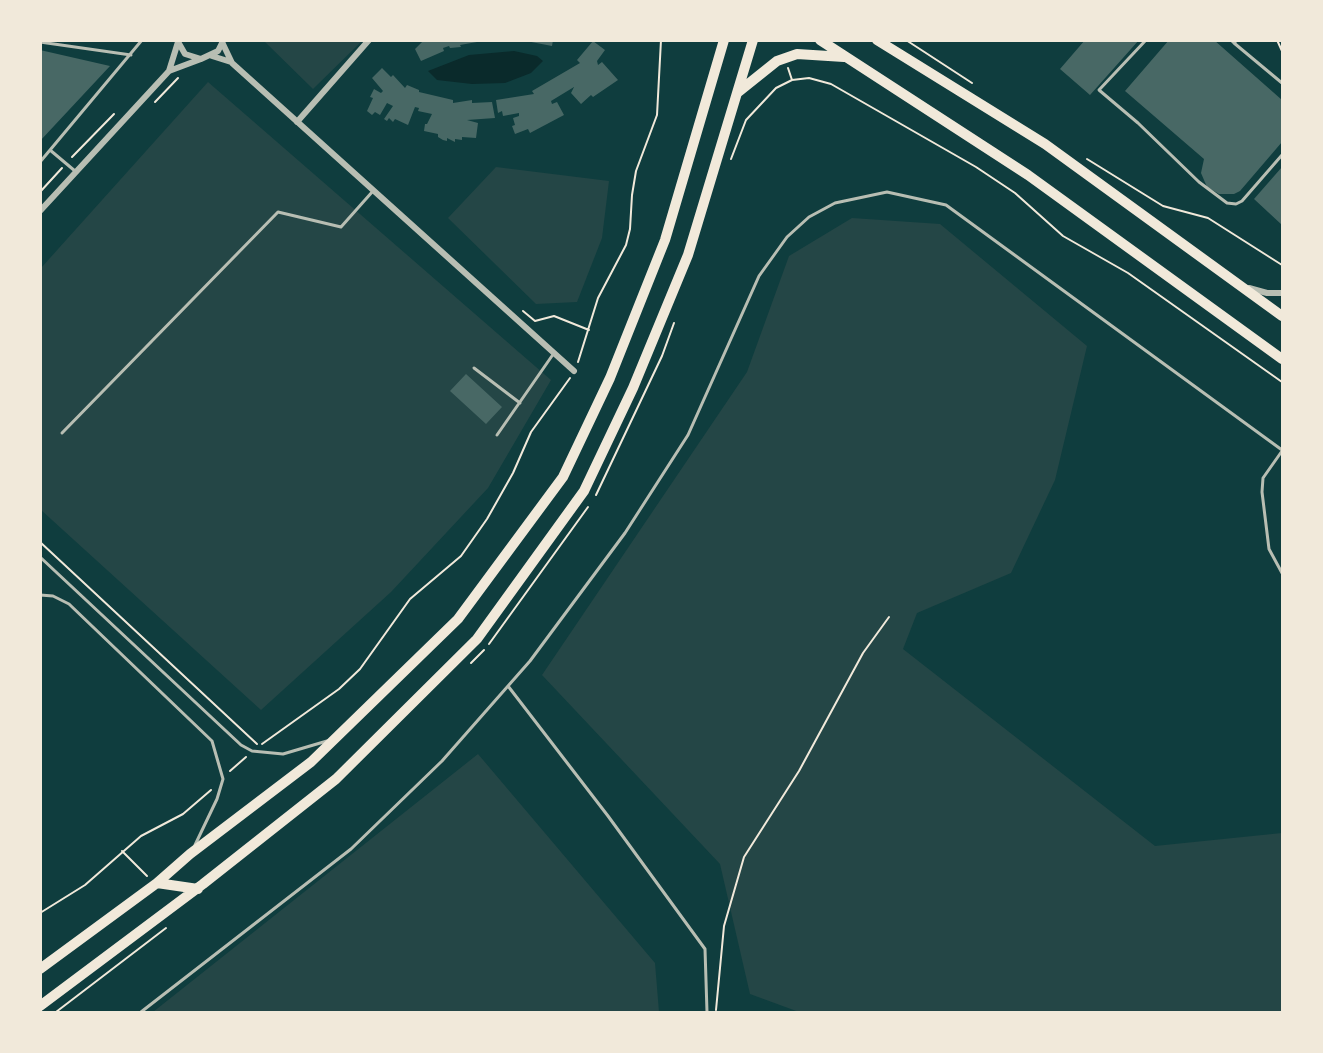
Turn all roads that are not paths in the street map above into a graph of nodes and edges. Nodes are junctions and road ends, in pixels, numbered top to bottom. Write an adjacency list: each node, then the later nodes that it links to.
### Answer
1 (142, 40): 12 (lane)
2 (369, 40): 20 (street)
3 (753, 40): 19 (main road)
4 (820, 40): 14 (main road)
5 (877, 40): 27 (main road)
6 (1146, 40): 22 (lane)
7 (178, 41): 15 (street); 17 (street)
8 (223, 41): 13 (street); 16 (street)
9 (724, 41): 42 (main road)
10 (1234, 41): 18 (lane)
11 (40, 42): 12 (lane)
12 (131, 55): 21 (lane)
13 (212, 56): 15 (street); 16 (street)
14 (847, 57): 19 (main road); 31 (main road)
15 (201, 59): 17 (street)
16 (232, 63): 20 (street)
17 (170, 71): 24 (street)
18 (1282, 83)
19 (736, 94): 45 (main road)
20 (297, 122): 25 (street)
21 (50, 150): 23 (lane); 24 (lane)
22 (1282, 155)
23 (40, 162)
24 (76, 172): 26 (street)
25 (373, 191): 30 (street); 35 (lane)
26 (40, 211)
27 (1243, 286): 28 (street); 29 (main road)
28 (1282, 293)
29 (1282, 316)
30 (554, 353): 33 (street); 34 (lane)
31 (1282, 359)
32 (474, 368): 34 (lane)
33 (574, 371)
34 (520, 403): 36 (lane)
35 (62, 433)
36 (498, 435)
37 (1282, 450): 39 (lane); 41 (lane)
38 (40, 557): 42 (lane)
39 (1282, 573)
40 (40, 595): 43 (lane)
41 (508, 686): 48 (lane); 49 (lane)
42 (334, 739): 43 (main road)
43 (190, 854): 44 (main road)
44 (157, 883): 45 (main road); 46 (main road)
45 (198, 889): 47 (main road)
46 (40, 969)
47 (40, 1006)
48 (141, 1012)
49 (707, 1012)

